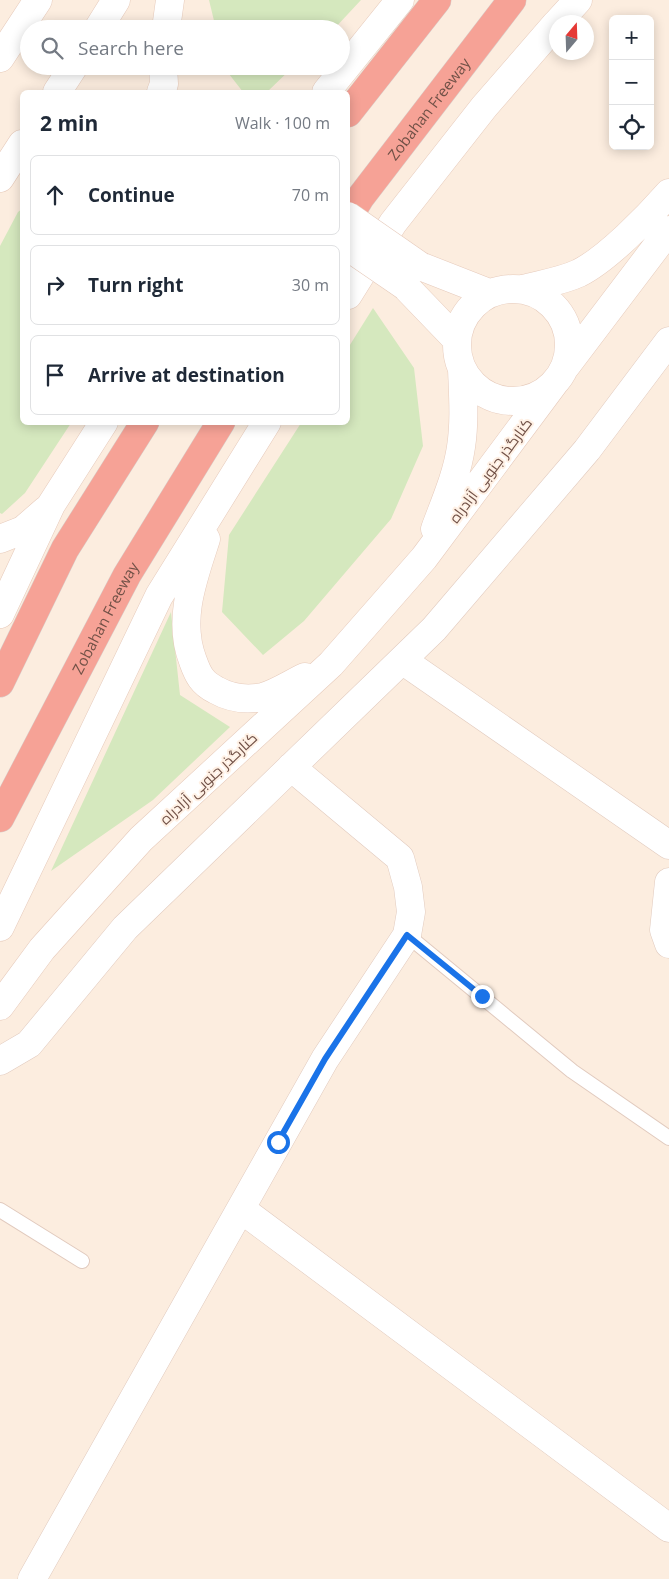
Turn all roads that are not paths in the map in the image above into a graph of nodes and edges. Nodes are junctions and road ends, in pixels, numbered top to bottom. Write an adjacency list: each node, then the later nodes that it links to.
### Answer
1 (38, 0): 9 (main road)
2 (116, 0): 10 (main road)
3 (170, 0): 11 (main road)
4 (400, 0): 15 (main road)
5 (437, 0): 22 (highway)
6 (512, 0): 28 (highway, Zobahan Freeway)
7 (578, 0): 8 (main road)
8 (564, 15)
9 (25, 20)
10 (104, 20)
11 (167, 20)
12 (20, 27): 14 (main road)
13 (549, 32): 34 (main road)
14 (0, 58)
15 (350, 62)
16 (68, 75): 19 (main road)
17 (74, 75): 20 (main road)
18 (340, 75): 21 (main road)
19 (58, 90)
20 (76, 90)
21 (328, 90)
22 (350, 110)
23 (20, 147): 25 (main road)
24 (20, 175): 26 (main road)
25 (0, 178)
26 (0, 190)
27 (669, 193): 33 (main road)
28 (350, 214)
29 (350, 219): 32 (main road, bridge)
30 (669, 230): 39 (main road, کنارگذر جنوبی آزادراه)
31 (350, 248): 32 (main road, bridge)
32 (412, 276): 35 (main road); 36 (main road)
33 (523, 289): 35 (main road); 39 (main road)
34 (350, 292)
35 (489, 293): 36 (main road)
36 (456, 339): 38 (main road)
37 (669, 341): 49 (main road)
38 (462, 369): 39 (main road); 47 (main road, کنارگذر جنوبی آزادراه)
39 (561, 374): 47 (main road, کنارگذر جنوبی آزادراه)
40 (102, 425): 45 (main road)
41 (143, 425): 51 (highway)
42 (219, 425): 53 (highway, Zobahan Freeway)
43 (265, 425): 44 (main road)
44 (219, 497): 50 (main road); 56 (main road)
45 (51, 505): 46 (main road); 48 (main road)
46 (0, 539)
47 (424, 558): 50 (main road, کنارگذر جنوبی آزادراه)
48 (0, 614)
49 (402, 660): 52 (main road); 54 (main road)
50 (331, 664): 59 (main road, کنارگذر جنوبی آزادراه)
51 (0, 683)
52 (291, 767): 57 (main road); 60 (main road)
53 (0, 818)
54 (669, 844)
55 (669, 882): 58 (main road)
56 (0, 927)
57 (407, 935): 61 (lane); 62 (main road)
58 (669, 944)
59 (0, 1006)
60 (0, 1061)
61 (669, 1138)
62 (241, 1209): 65 (main road); 66 (main road)
63 (0, 1210): 64 (lane)
64 (82, 1261)
65 (669, 1528)
66 (32, 1579)

